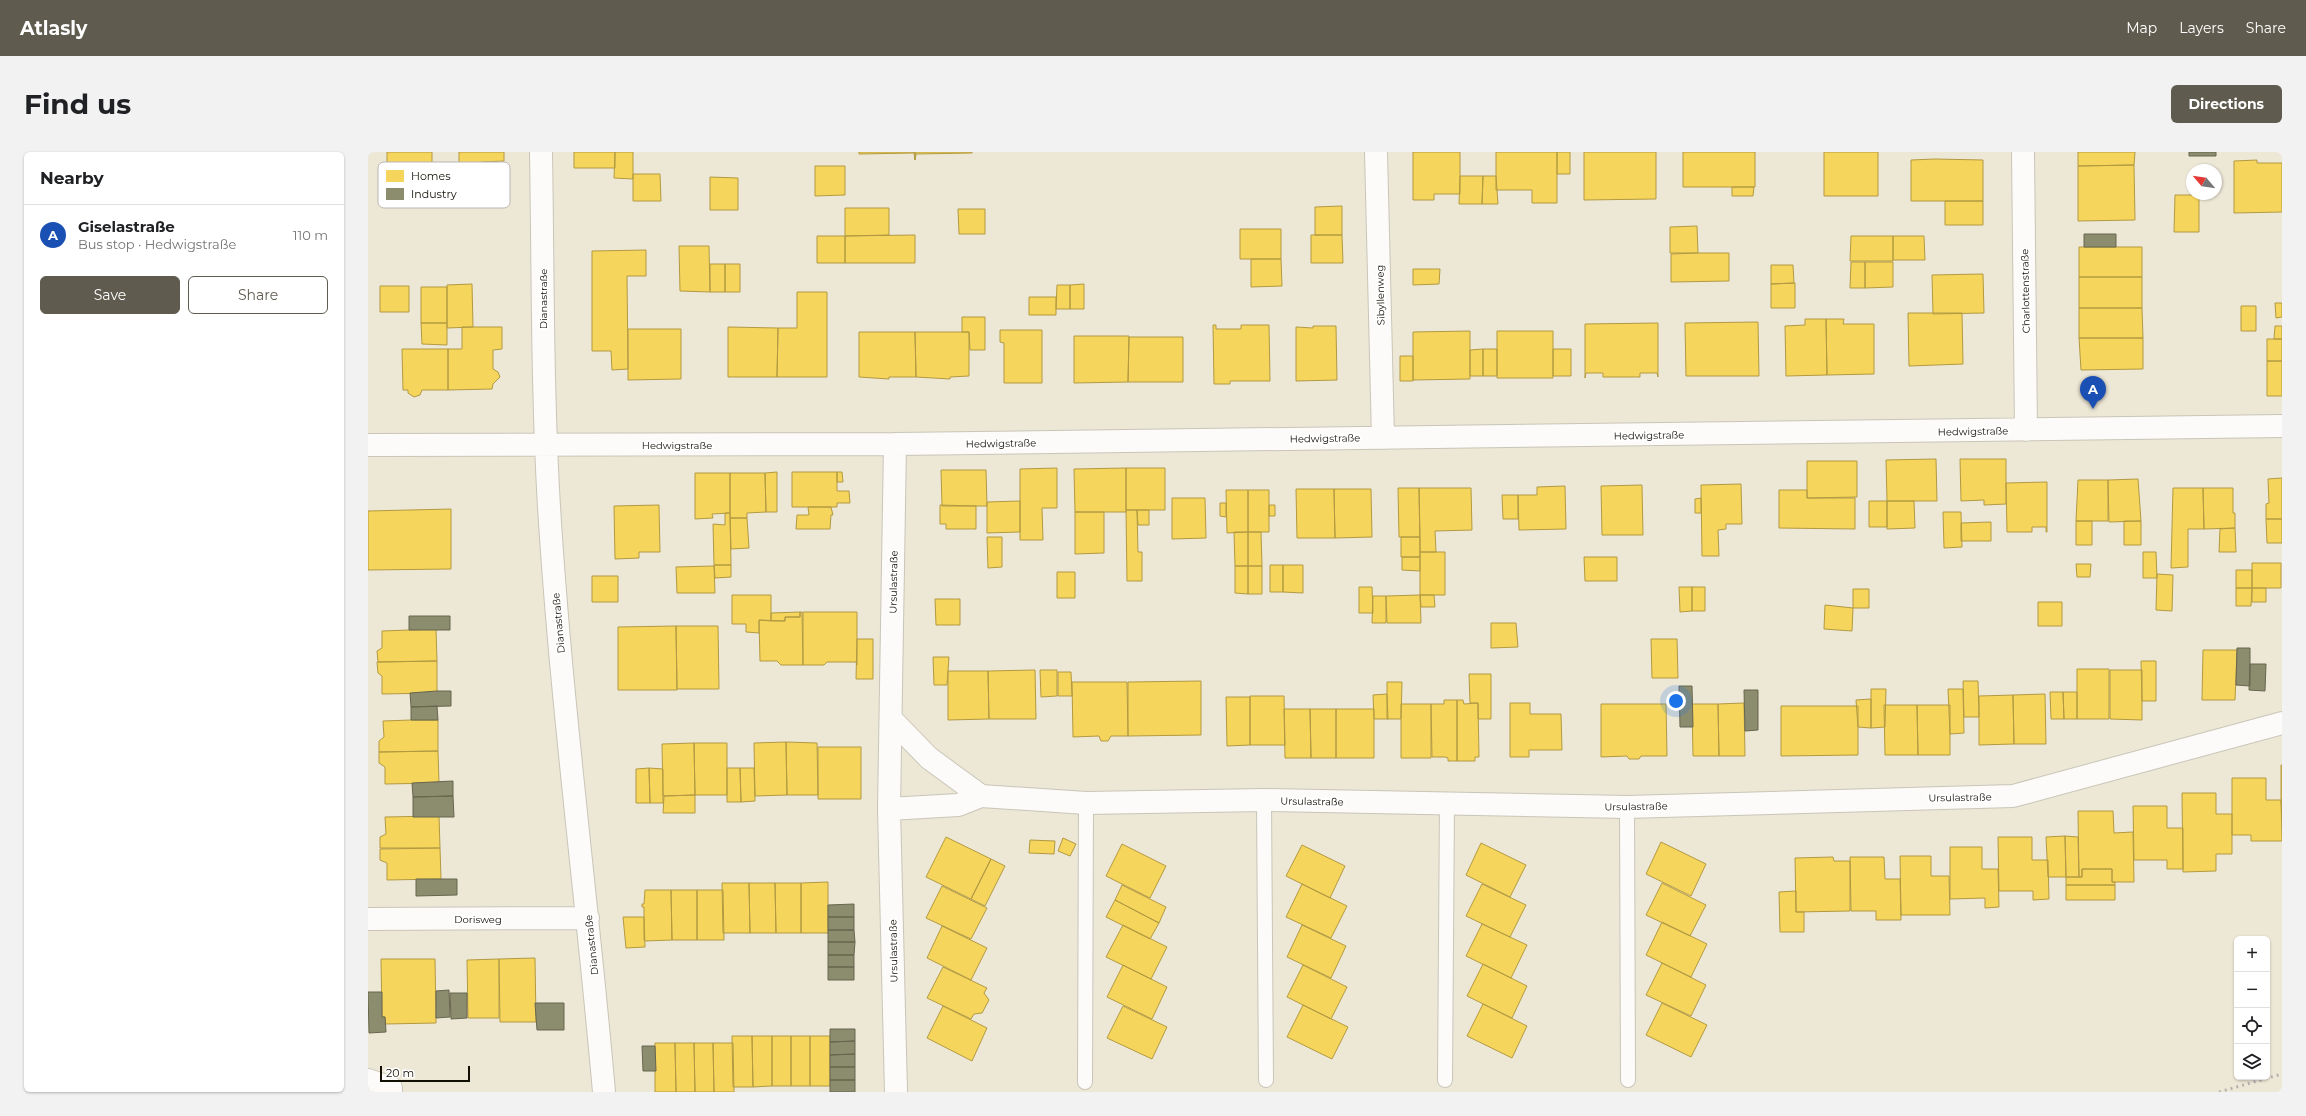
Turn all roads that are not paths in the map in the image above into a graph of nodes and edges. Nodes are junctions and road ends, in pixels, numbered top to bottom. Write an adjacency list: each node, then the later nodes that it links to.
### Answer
1 (542, 152): 9 (street, Dianastraße)
2 (1376, 152): 6 (street, Sibyllenweg)
3 (2023, 152): 5 (street, Charlottenstraße)
4 (2282, 426): 5 (street, Hedwigstraße)
5 (2026, 430): 6 (street, Hedwigstraße)
6 (1383, 438): 7 (street, Hedwigstraße)
7 (895, 444): 9 (street, Hedwigstraße); 10 (street, Ursulastraße)
8 (368, 445): 9 (street, Hedwigstraße)
9 (546, 446): 18 (street, Dianastraße)
10 (892, 720): 12 (street); 17 (street, Ursulastraße)
11 (2282, 723): 16 (street, Ursulastraße)
12 (981, 796): 15 (street, Ursulastraße); 17 (street, Ursulastraße)
13 (1264, 800): 14 (street, Ursulastraße); 15 (street, Ursulastraße); 21 (lane)
14 (1447, 802): 16 (street, Ursulastraße); 22 (lane)
15 (1086, 804): 24 (lane)
16 (1627, 807): 23 (lane)
17 (890, 809): 27 (street, Ursulastraße)
18 (588, 918): 19 (street, Dorisweg); 26 (street, Dianastraße)
19 (368, 919)
20 (368, 1080): 25 (street)
21 (1266, 1080)
22 (1445, 1080)
23 (1628, 1080)
24 (1085, 1082)
25 (391, 1092)
26 (604, 1092)
27 (896, 1092)

